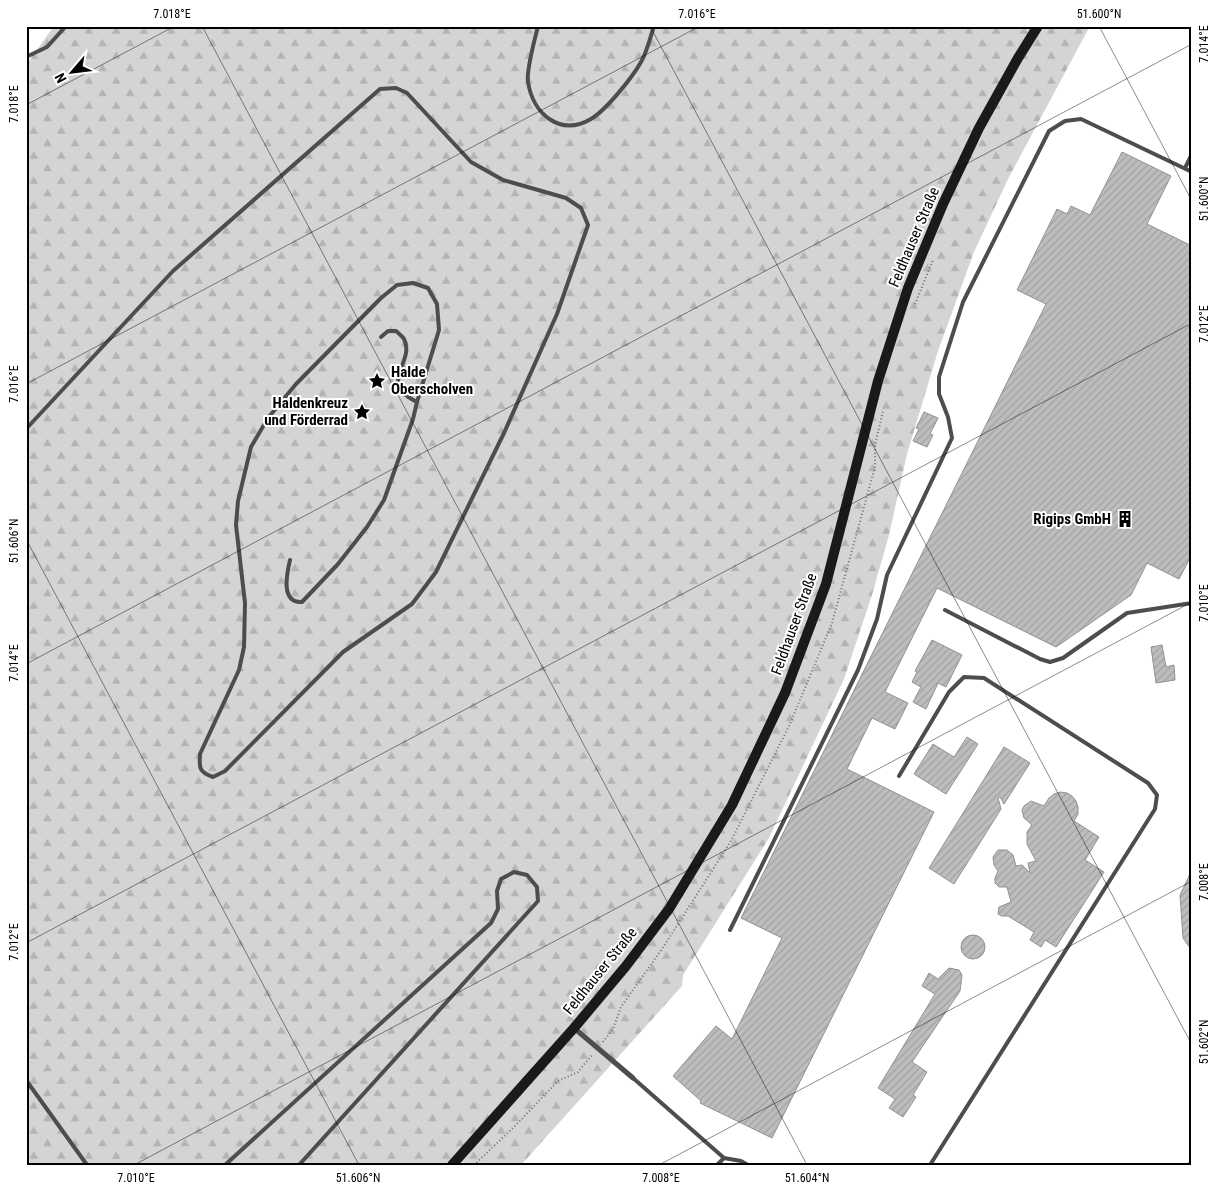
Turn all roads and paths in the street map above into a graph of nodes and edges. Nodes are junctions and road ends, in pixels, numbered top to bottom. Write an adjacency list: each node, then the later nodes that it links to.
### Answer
1 (66, 26): 5 (lane)
2 (538, 26): 3 (lane)
3 (654, 26)
4 (1038, 26): 17 (street, Feldhauser Straße)
5 (26, 57)
6 (1192, 154): 7 (lane)
7 (1185, 168): 8 (lane); 16 (lane)
8 (1192, 172)
9 (381, 336): 10 (lane)
10 (417, 402): 11 (lane); 12 (lane)
11 (26, 429)
12 (290, 560)
13 (1192, 603): 14 (lane)
14 (945, 610)
15 (898, 776): 29 (lane)
16 (730, 930)
17 (574, 1028): 18 (street); 25 (street, Feldhauser Straße)
18 (632, 1078): 21 (lane)
19 (26, 1080): 22 (lane)
20 (515, 1126): 26 (path)
21 (724, 1158): 27 (lane); 28 (lane)
22 (88, 1165)
23 (225, 1165): 24 (lane)
24 (299, 1165)
25 (452, 1165)
26 (474, 1165)
27 (717, 1165)
28 (748, 1165)
29 (930, 1165)

